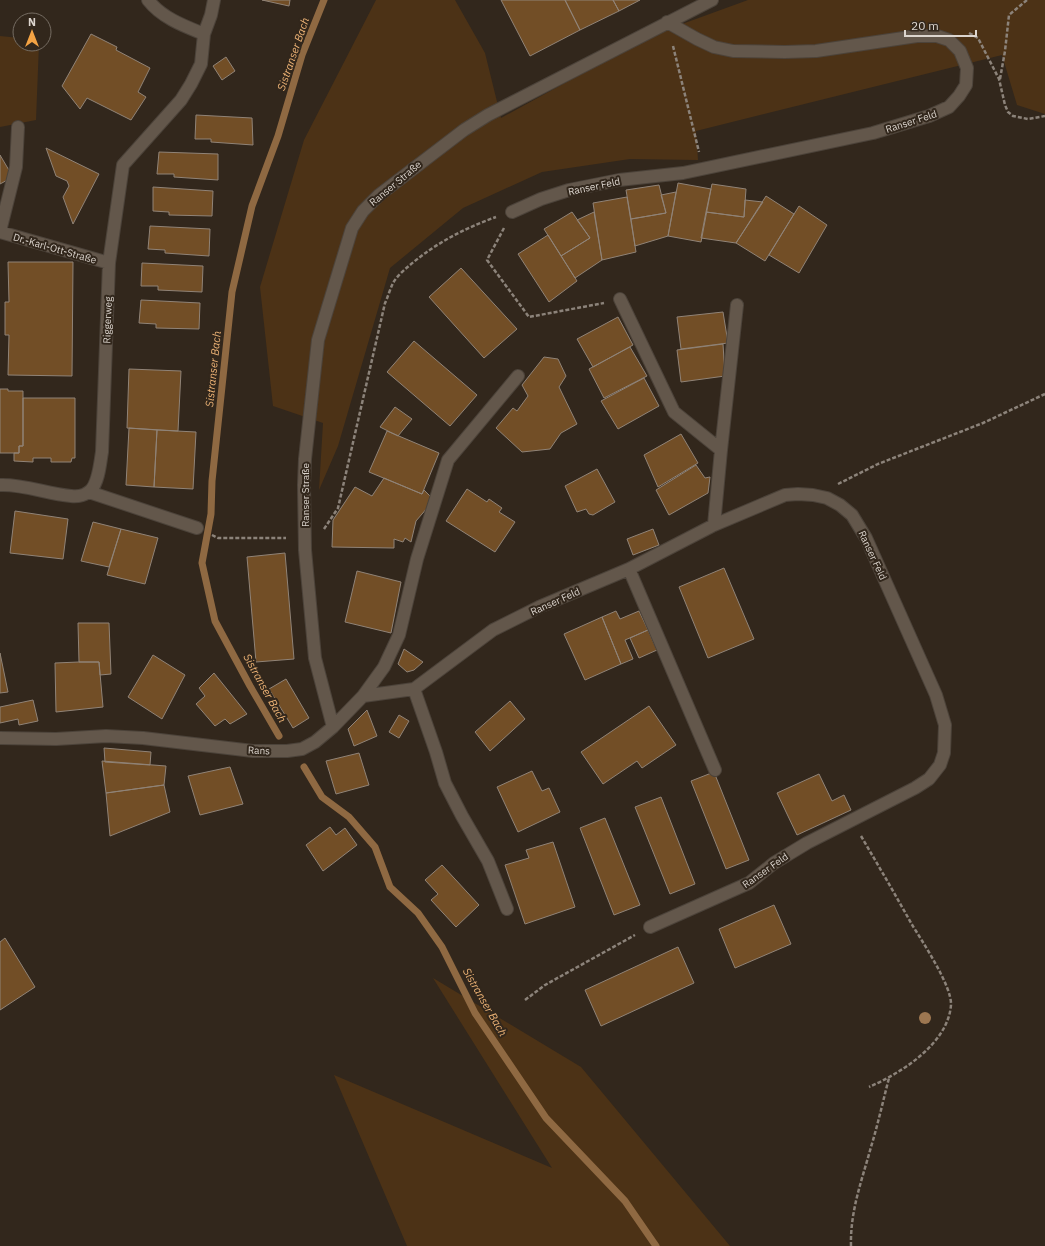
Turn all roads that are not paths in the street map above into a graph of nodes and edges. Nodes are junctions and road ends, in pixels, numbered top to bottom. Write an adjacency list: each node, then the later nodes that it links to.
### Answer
1 (148, 0): 5 (street)
2 (214, 0): 5 (street, Riggerweg)
3 (712, 0): 4 (street, Ranser Straße)
4 (668, 22): 7 (street, Ranser Feld); 21 (street, Ranser Straße)
5 (204, 34): 9 (street, Riggerweg)
6 (18, 127): 8 (street)
7 (512, 212)
8 (0, 232): 9 (street, Dr.-Karl-Ott-Straße)
9 (109, 263): 15 (street, Riggerweg)
10 (620, 300): 13 (street)
11 (737, 305): 13 (street)
12 (518, 376): 20 (street)
13 (721, 450): 16 (street)
14 (0, 485): 15 (street)
15 (89, 492): 17 (street)
16 (714, 525): 18 (street, Ranser Feld); 25 (street, Ranser Feld)
17 (198, 528)
18 (629, 569): 19 (street, Ranser Feld); 23 (street)
19 (414, 689): 20 (street, Ranser Feld); 24 (street)
20 (363, 696): 21 (street)
21 (333, 727): 22 (street, Rans)
22 (0, 738)
23 (715, 770)
24 (507, 909)
25 (650, 927)

